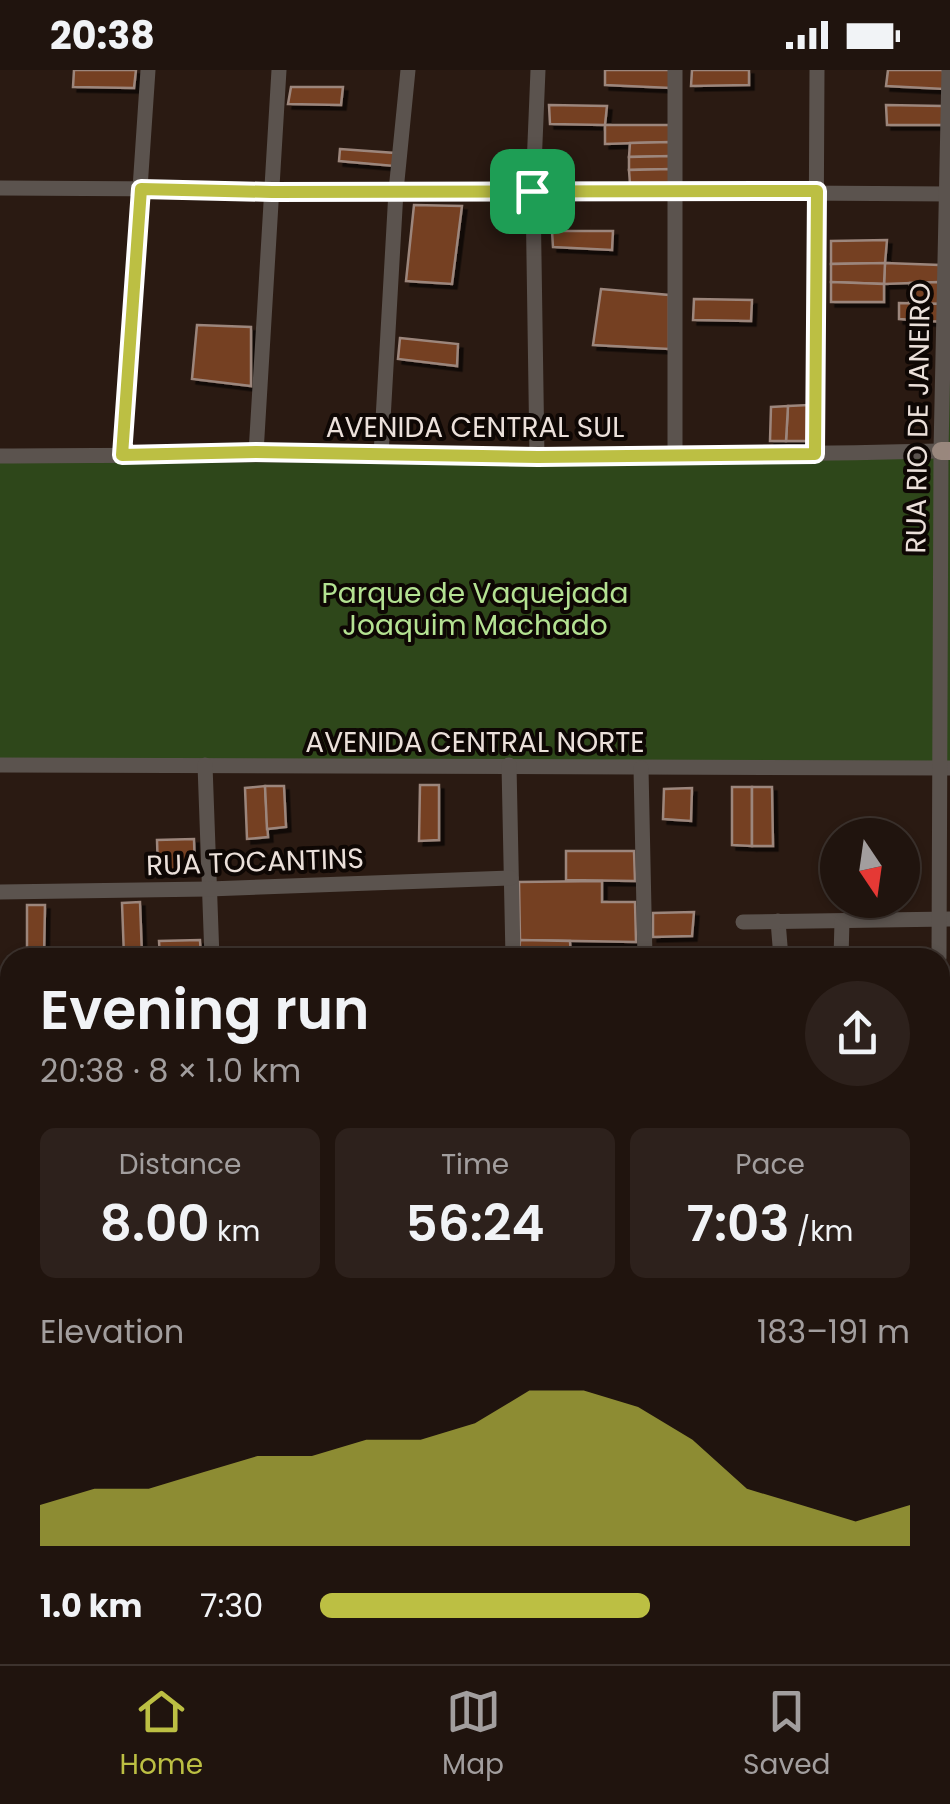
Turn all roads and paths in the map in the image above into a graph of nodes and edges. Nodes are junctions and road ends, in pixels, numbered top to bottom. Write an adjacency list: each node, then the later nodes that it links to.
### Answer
1 (148, 70): 9 (street)
2 (279, 70): 14 (street)
3 (408, 70): 10 (street)
4 (538, 70): 11 (street)
5 (675, 70): 12 (street)
6 (817, 70): 13 (street)
7 (949, 70): 15 (street, RUA RIO DE JANEIRO)
8 (0, 188): 9 (street)
9 (141, 189): 14 (street); 19 (street)
10 (396, 191): 11 (street); 14 (street); 21 (street)
11 (532, 191): 12 (street); 23 (street)
12 (675, 191): 13 (street); 22 (street)
13 (817, 191): 15 (street); 18 (street)
14 (272, 192): 17 (street)
15 (949, 194): 16 (street, RUA RIO DE JANEIRO)
16 (946, 451): 18 (street, AVENIDA CENTRAL SUL); 28 (street, RUA RIO DE JANEIRO)
17 (256, 452): 19 (street, AVENIDA CENTRAL SUL); 21 (street, AVENIDA CENTRAL SUL)
18 (815, 454): 22 (street, AVENIDA CENTRAL SUL)
19 (122, 455): 20 (street, AVENIDA CENTRAL SUL)
20 (0, 456)
21 (381, 456): 23 (street, AVENIDA CENTRAL SUL)
22 (675, 456): 23 (street, AVENIDA CENTRAL SUL)
23 (538, 457)
24 (0, 765): 25 (street, AVENIDA CENTRAL NORTE)
25 (205, 766): 26 (street, AVENIDA CENTRAL NORTE); 30 (street)
26 (509, 766): 27 (street, AVENIDA CENTRAL NORTE); 29 (street)
27 (641, 768): 28 (street, AVENIDA CENTRAL NORTE); 38 (street)
28 (944, 768): 33 (street, RUA RIO DE JANEIRO)
29 (511, 878): 30 (street, RUA TOCANTINS); 37 (street)
30 (209, 890): 31 (street, RUA TOCANTINS); 36 (street)
31 (0, 892)
32 (842, 920): 33 (street); 34 (street); 40 (street)
33 (944, 920): 41 (street, RUA RIO DE JANEIRO)
34 (778, 921): 35 (street); 39 (street)
35 (743, 922)
36 (212, 948)
37 (513, 948)
38 (645, 948)
39 (779, 948)
40 (842, 948)
41 (940, 948)

